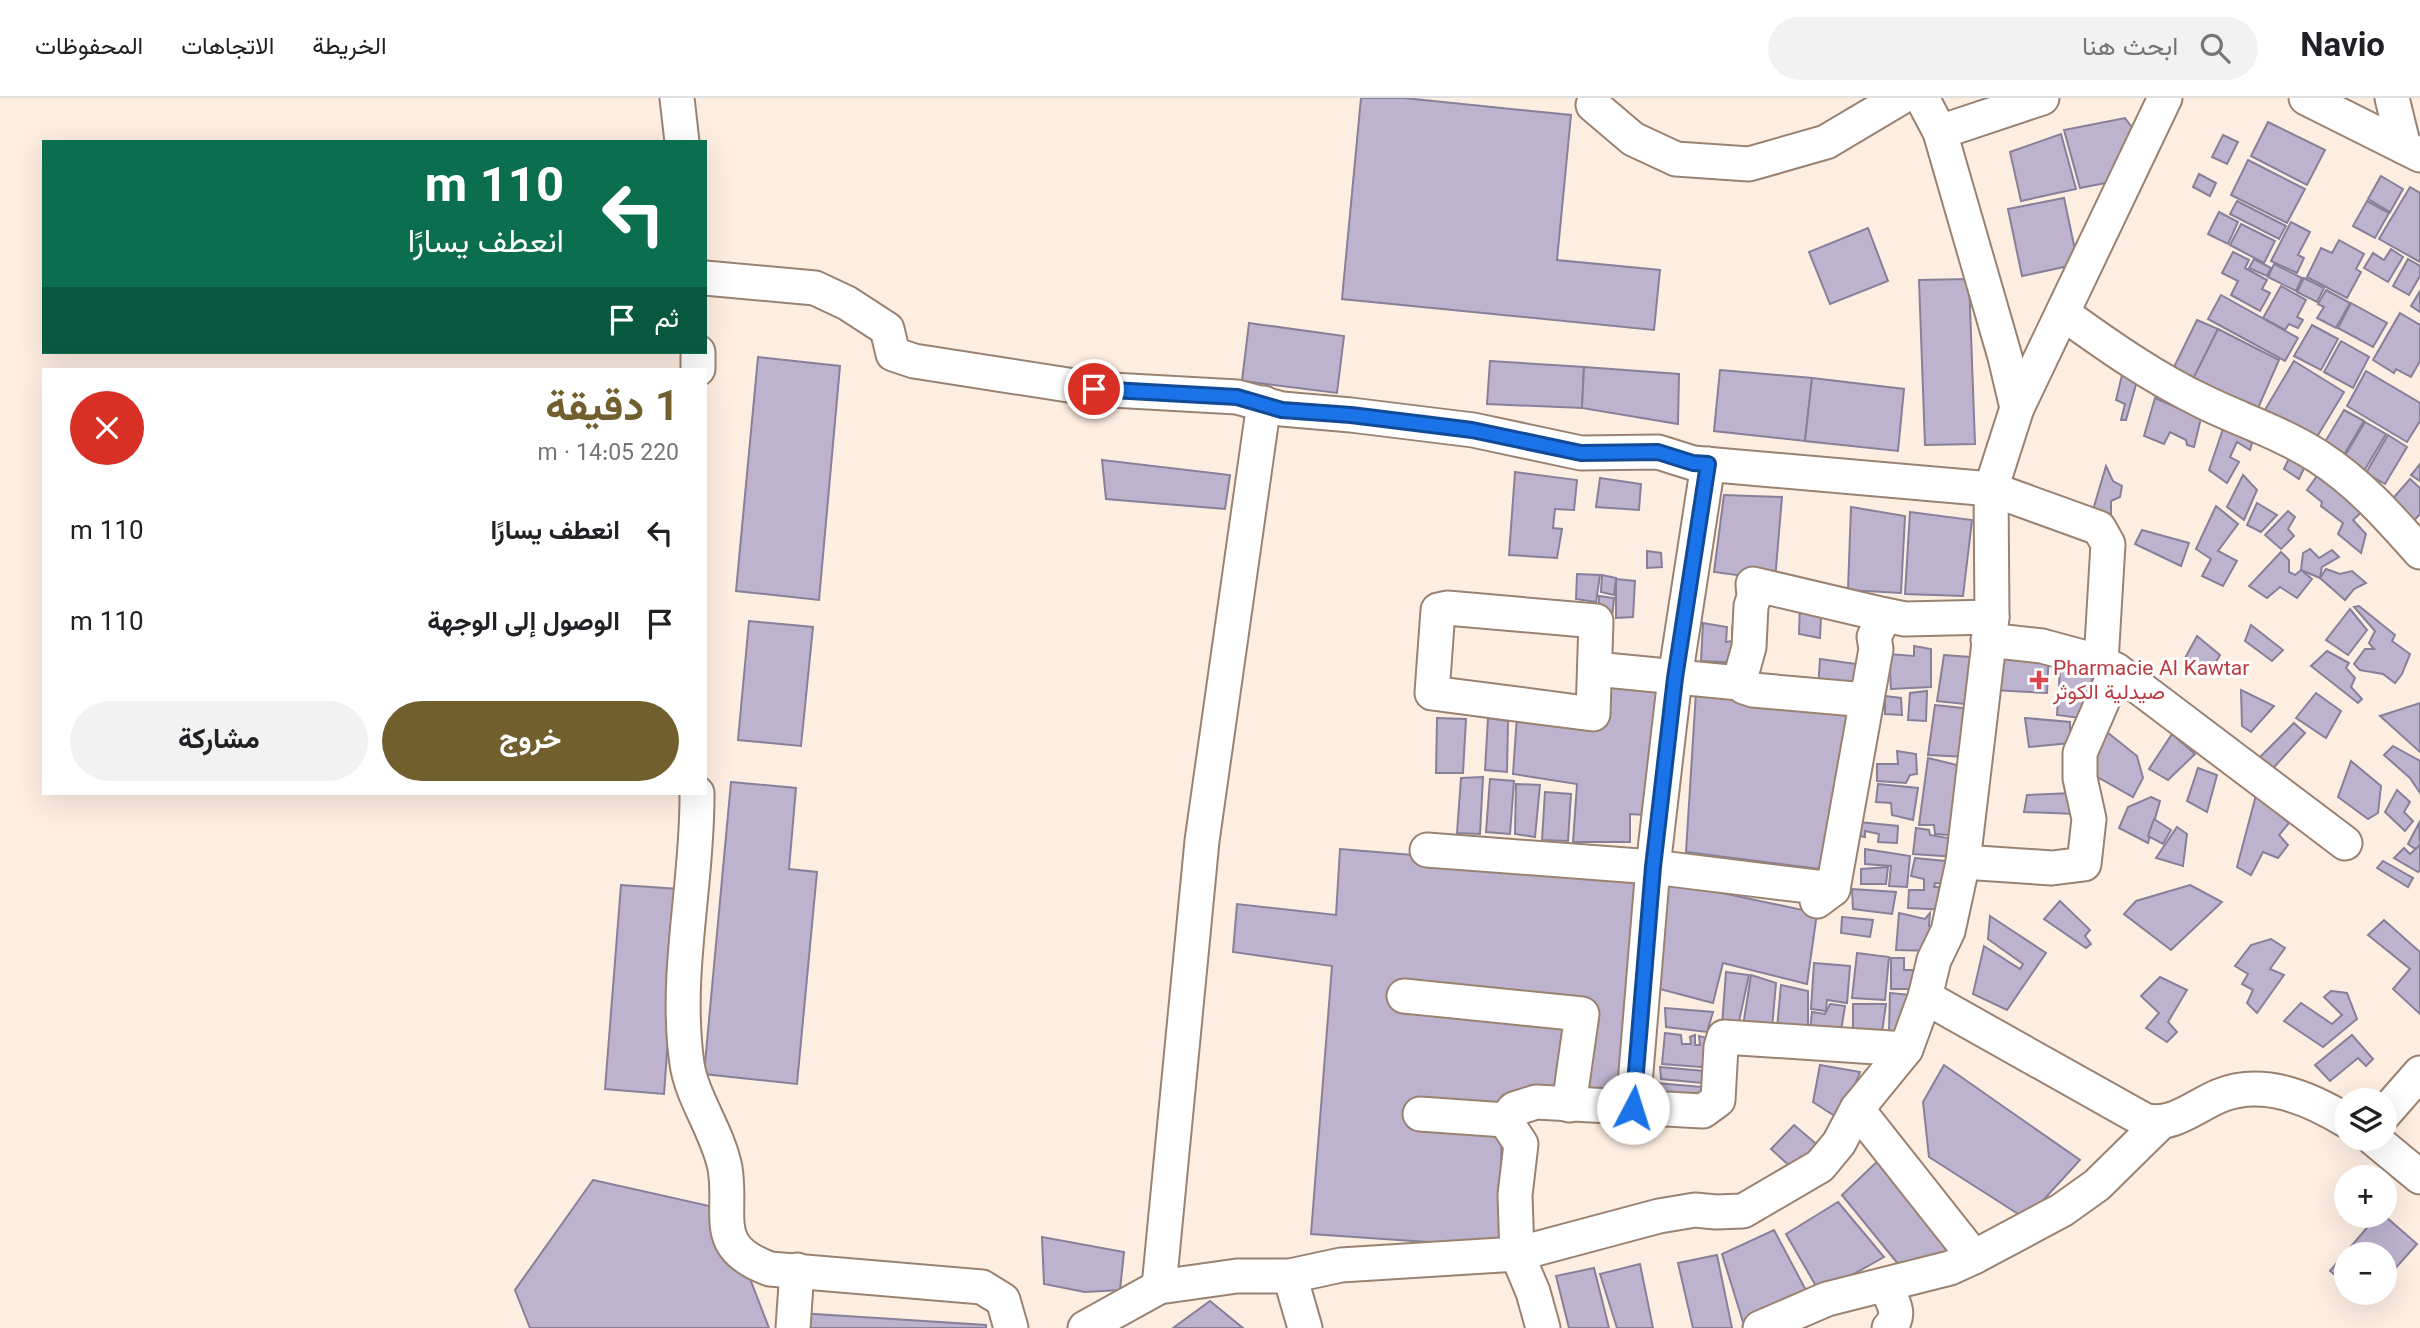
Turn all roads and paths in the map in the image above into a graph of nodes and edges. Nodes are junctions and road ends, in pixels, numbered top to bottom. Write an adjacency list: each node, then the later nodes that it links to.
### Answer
1 (677, 98): 10 (street)
2 (1900, 98): 8 (street)
3 (1922, 98): 9 (street)
4 (2042, 98): 9 (street)
5 (2165, 98): 13 (street)
6 (2306, 98): 11 (street)
7 (2392, 98): 11 (street)
8 (1594, 106)
9 (1940, 132): 15 (street)
10 (682, 140)
11 (2412, 151)
12 (707, 278): 14 (street)
13 (2064, 314): 15 (street); 18 (street)
14 (1264, 403): 16 (street); 50 (street)
15 (2017, 408): 17 (street)
16 (1708, 464): 17 (street); 23 (street)
17 (1991, 489): 20 (street); 21 (street)
18 (2420, 552)
19 (1885, 615): 20 (street); 24 (street); 25 (street)
20 (1990, 629): 21 (street); 29 (street)
21 (2108, 666): 27 (street); 29 (street)
22 (1595, 668): 22 (street); 23 (street)
23 (1675, 678): 24 (street); 30 (street)
24 (1739, 683): 25 (street)
25 (1866, 700): 30 (street)
26 (697, 795): 47 (street)
27 (2346, 843)
28 (1427, 850): 30 (street)
29 (1963, 862): 32 (street)
30 (1653, 867): 37 (street)
31 (1404, 996): 36 (street)
32 (1925, 997): 33 (street); 42 (street)
33 (1906, 1049): 37 (street); 38 (street)
34 (2420, 1073): 35 (street)
35 (2397, 1098)
36 (1569, 1105): 37 (street); 41 (street)
37 (1633, 1108)
38 (1857, 1109): 45 (street); 46 (street)
39 (1420, 1114): 41 (street)
40 (2334, 1114): 42 (street)
41 (1506, 1121): 45 (street)
42 (2161, 1122): 46 (street)
43 (2389, 1151): 44 (street)
44 (2420, 1177)
45 (1517, 1254): 48 (street); 55 (street)
46 (1973, 1257): 49 (street)
47 (797, 1270): 51 (street); 52 (street)
48 (1290, 1276): 50 (street); 54 (street)
49 (1885, 1285): 56 (street); 57 (street)
50 (1159, 1287): 53 (street)
51 (793, 1328)
52 (1011, 1328)
53 (1085, 1328)
54 (1305, 1328)
55 (1543, 1328)
56 (1760, 1328)
57 (1889, 1328)

